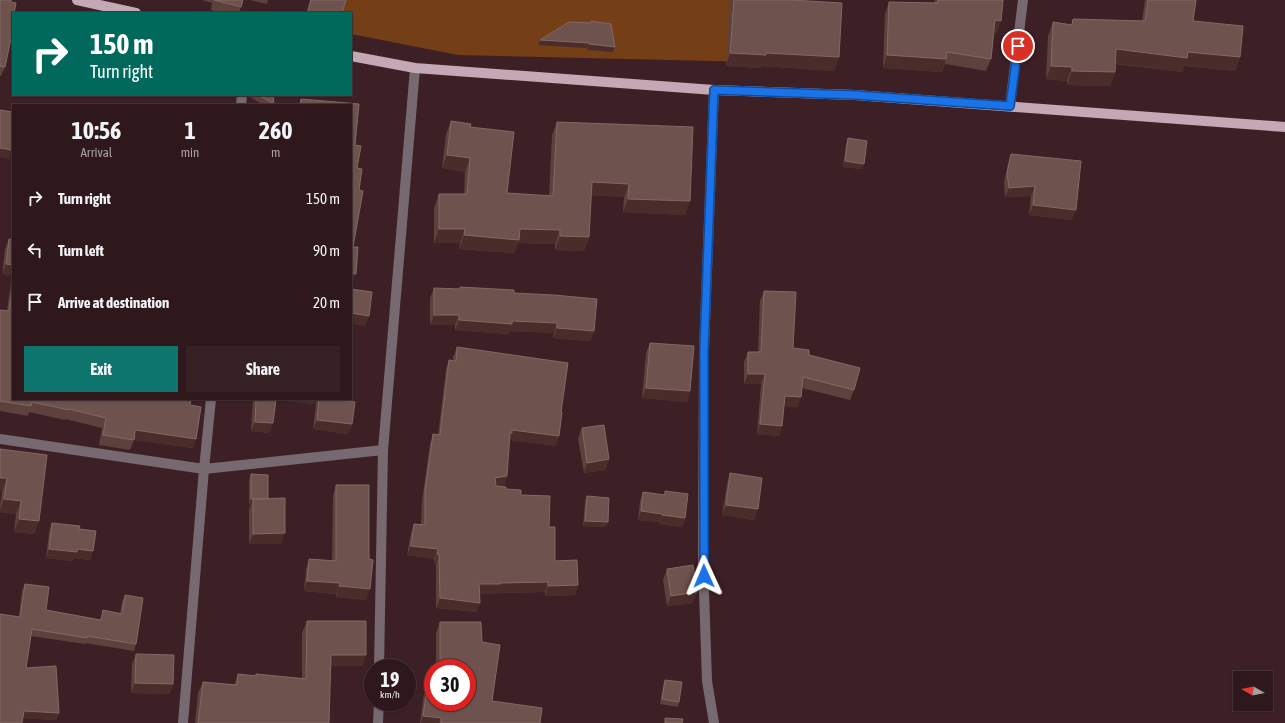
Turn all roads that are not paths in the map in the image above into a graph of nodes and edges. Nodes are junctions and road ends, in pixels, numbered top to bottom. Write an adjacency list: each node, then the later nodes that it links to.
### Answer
1 (77, 0): 3 (main road)
2 (1023, 0): 7 (street)
3 (131, 12)
4 (352, 56): 5 (main road)
5 (415, 68): 6 (main road); 11 (street)
6 (714, 90): 7 (main road); 17 (street)
7 (1010, 106): 8 (main road)
8 (1285, 127)
9 (211, 400): 12 (street)
10 (0, 439): 12 (street)
11 (383, 450): 12 (street); 13 (street)
12 (204, 469): 15 (street)
13 (379, 659)
14 (379, 711): 16 (street)
15 (183, 723)
16 (378, 723)
17 (714, 723)

